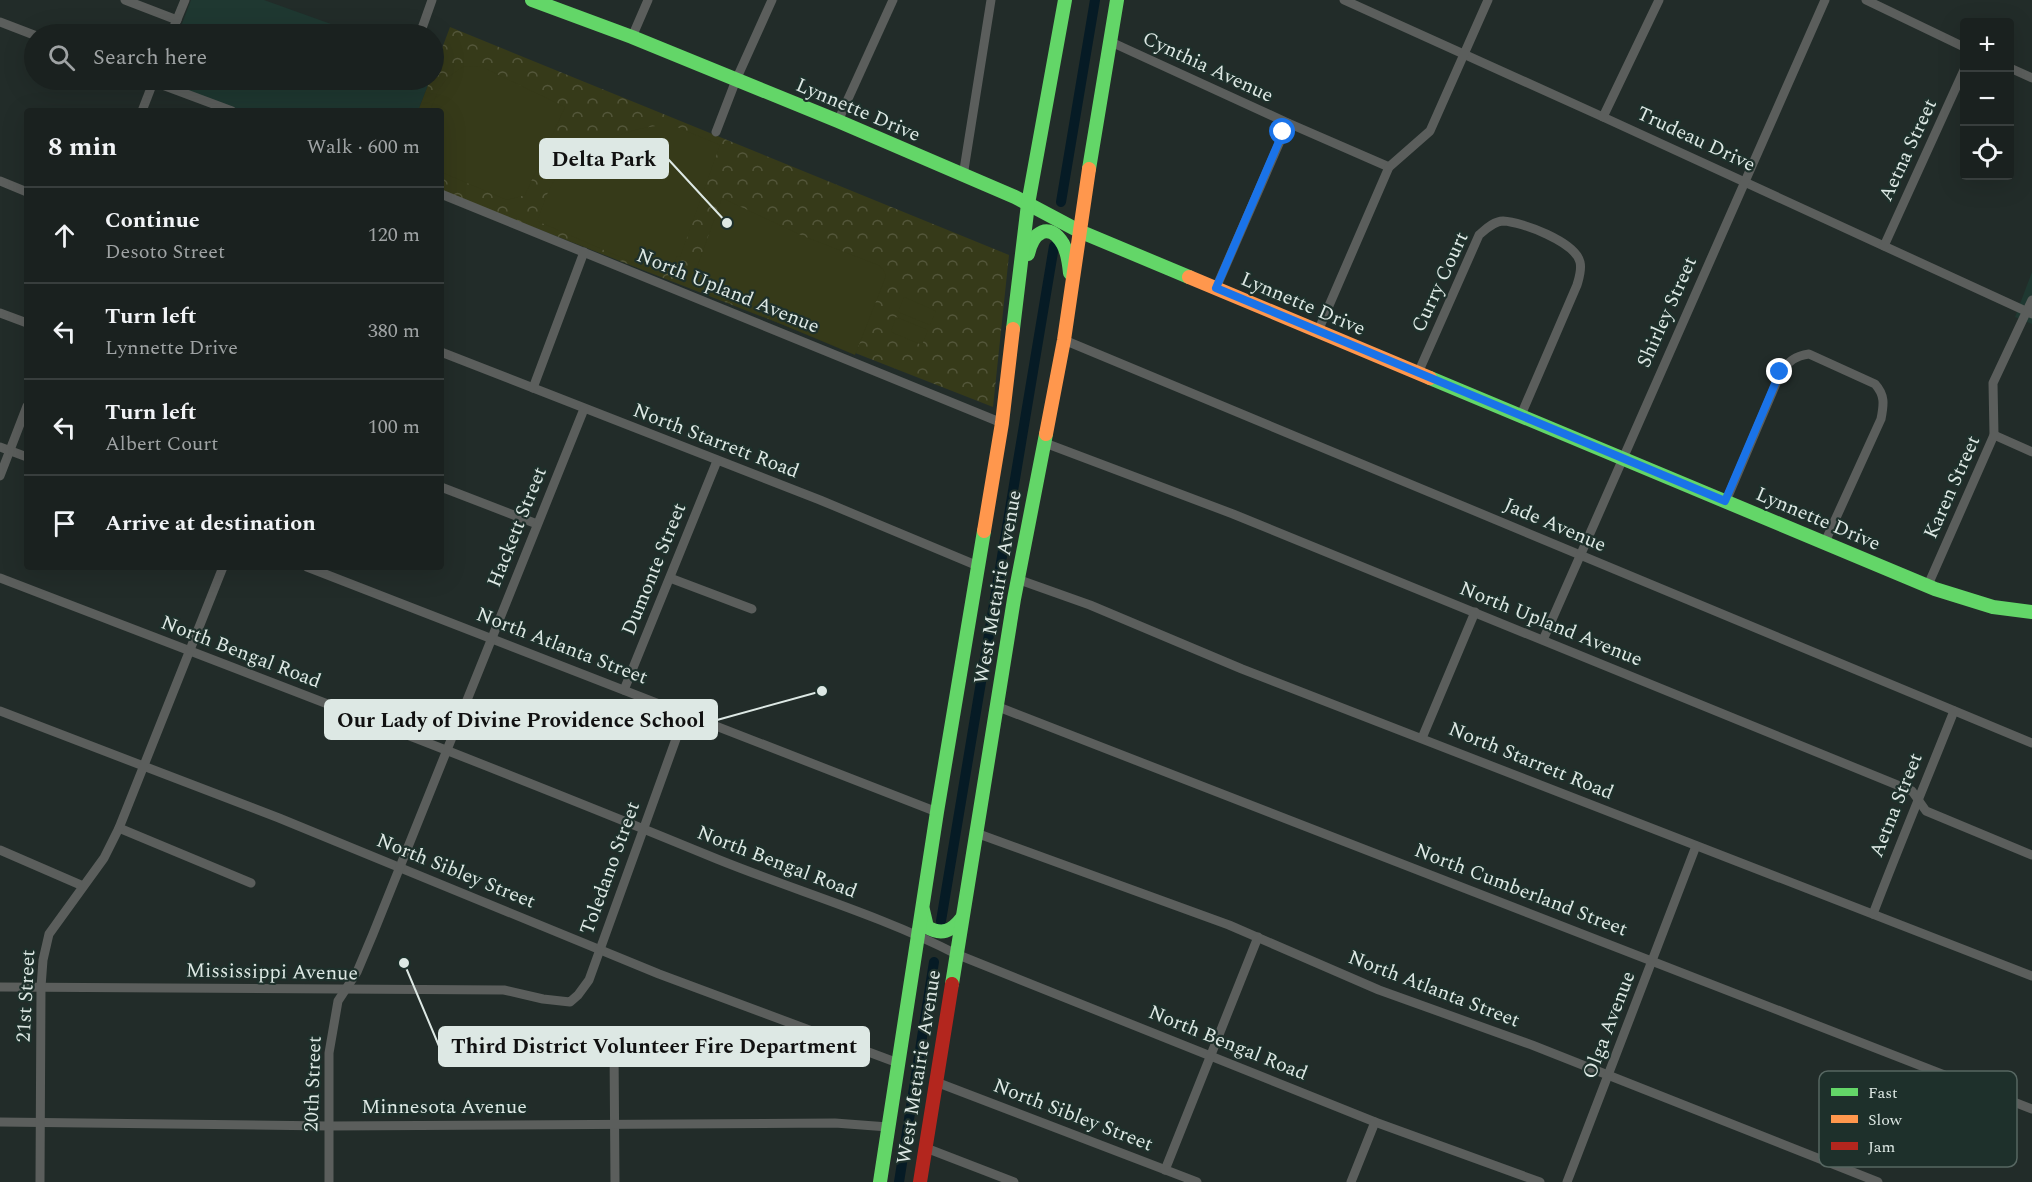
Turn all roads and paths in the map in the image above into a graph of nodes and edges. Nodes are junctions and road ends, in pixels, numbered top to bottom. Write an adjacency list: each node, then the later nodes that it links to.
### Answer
1 (125, 0): 16 (street)
2 (185, 0): 16 (street)
3 (432, 0): 19 (street)
4 (532, 0): 21 (main road, Lynnette Drive)
5 (648, 0): 21 (street)
6 (772, 0): 28 (street)
7 (893, 0): 34 (street)
8 (991, 0): 38 (street)
9 (1065, 0): 43 (main road, West Metairie Avenue)
10 (1118, 0): 22 (main road, West Metairie Avenue)
11 (1344, 0): 24 (street, Trudeau Drive)
12 (1488, 0): 24 (street)
13 (1659, 0): 33 (street)
14 (1826, 0): 40 (street, Shirley Street)
15 (1866, 0): 23 (street)
16 (177, 20): 18 (street)
17 (0, 22): 20 (street)
18 (175, 24)
19 (424, 24)
20 (24, 31)
21 (632, 37): 28 (main road, Lynnette Drive)
22 (1111, 42): 35 (street, Cynthia Avenue); 44 (main road, West Metairie Avenue)
23 (1960, 45)
24 (1463, 54): 33 (street, Trudeau Drive); 37 (street)
25 (2014, 70): 27 (street)
26 (1964, 72): 45 (street, Aetna Street)
27 (2032, 78)
28 (736, 80): 34 (main road, Lynnette Drive); 36 (street)
29 (149, 90): 31 (street)
30 (178, 90): 32 (street)
31 (143, 108)
32 (224, 108)
33 (1603, 117): 40 (street, Trudeau Drive)
34 (838, 121): 38 (main road, Lynnette Drive)
35 (1287, 123): 37 (street, Cynthia Avenue); 48 (street)
36 (716, 132)
37 (1389, 167): 54 (street)
38 (963, 176): 43 (main road, Lynnette Drive)
39 (0, 181): 41 (street)
40 (1745, 182): 45 (street, Trudeau Drive); 69 (street, Shirley Street)
41 (24, 191)
42 (444, 195): 46 (street, North Upland Avenue)
43 (1028, 204): 44 (main road, Lynnette Drive); 47 (main road, West Metairie Avenue)
44 (1079, 231): 48 (main road, Lynnette Drive); 49 (main road, West Metairie Avenue)
45 (1884, 246): 52 (street, Trudeau Drive)
46 (584, 252): 58 (street); 62 (street, North Upland Avenue)
47 (1020, 270): 49 (main road); 62 (main road, West Metairie Avenue)
48 (1216, 288): 54 (main road, Lynnette Drive)
49 (1071, 296): 55 (main road, West Metairie Avenue)
50 (2032, 300): 52 (street, Karen Street)
51 (0, 313): 53 (street)
52 (2029, 313): 63 (street, Karen Street)
53 (24, 322)
54 (1318, 331): 57 (main road, Lynnette Drive)
55 (1064, 340): 64 (main road, West Metairie Avenue); 76 (street, Jade Avenue)
56 (444, 353): 58 (street, North Starrett Road)
57 (1418, 373): 61 (main road, Lynnette Drive); 61 (street, Curry Court)
58 (533, 388): 59 (street, North Starrett Road)
59 (584, 409): 70 (street, North Starrett Road); 74 (street, Hackett Street)
60 (24, 414): 66 (street)
61 (1521, 416): 69 (main road, Lynnette Drive)
62 (1002, 423): 77 (main road, West Metairie Avenue)
63 (1994, 435): 67 (street); 83 (street, Karen Street)
64 (1045, 443): 82 (main road, West Metairie Avenue); 85 (street, North Upland Avenue)
65 (0, 447): 66 (street)
66 (10, 450): 68 (street); 71 (street)
67 (2032, 452)
68 (24, 456)
69 (1622, 458): 73 (main road, Lynnette Drive); 76 (street, Shirley Street)
70 (717, 461): 77 (street, North Starrett Road); 81 (street, Dumonte Street)
71 (0, 476)
72 (444, 488): 74 (street)
73 (1725, 501): 75 (main road, Lynnette Drive); 75 (street)
74 (537, 524): 87 (street, Hackett Street)
75 (1825, 542): 83 (main road, Lynnette Drive)
76 (1581, 555): 88 (street, Shirley Street); 93 (street, Jade Avenue)
77 (978, 566): 100 (main road, West Metairie Avenue)
78 (222, 570): 89 (street, 21st Street)
79 (316, 570): 87 (street, North Atlanta Street)
80 (0, 578): 89 (street, North Bengal Road)
81 (670, 578): 84 (street); 90 (street, Dumonte Street)
82 (1017, 579): 91 (main road, West Metairie Avenue); 95 (street, North Starrett Road)
83 (1928, 585): 86 (main road, Lynnette Drive)
84 (752, 609)
85 (1475, 612): 88 (street, North Upland Avenue); 95 (street)
86 (2032, 612)
87 (492, 638): 90 (street, North Atlanta Street); 97 (street, Hackett Street)
88 (1543, 640): 99 (street, North Upland Avenue)
89 (191, 652): 97 (street, North Bengal Road); 98 (street, 21st Street)
90 (624, 690): 94 (street, North Atlanta Street)
91 (996, 706): 103 (main road, West Metairie Avenue); 117 (street, North Cumberland Street)
92 (0, 711): 98 (street, North Sibley Street)
93 (1954, 711): 96 (street, Jade Avenue); 99 (street, Aetna Street)
94 (685, 714): 100 (street, North Atlanta Street); 102 (street, Toledano Street)
95 (1422, 738): 104 (street, North Starrett Road)
96 (2032, 743)
97 (448, 751): 102 (street, North Bengal Road); 107 (street, Hackett Street)
98 (145, 766): 101 (street, 21st Street); 107 (street, North Sibley Street)
99 (1919, 801): 106 (street, North Upland Avenue); 111 (street, Aetna Street)
100 (937, 812): 110 (main road, West Metairie Avenue)
101 (119, 828): 108 (street); 109 (street, 21st Street)
102 (644, 829): 113 (street, North Bengal Road); 115 (street, Toledano Street)
103 (976, 833): 112 (main road, West Metairie Avenue); 114 (street, North Atlanta Street)
104 (1696, 846): 111 (street, North Starrett Road); 117 (street, Olga Avenue)
105 (0, 850): 109 (street)
106 (2032, 855)
107 (401, 867): 115 (street, North Sibley Street); 121 (street, Hackett Street)
108 (251, 883)
109 (83, 886): 120 (street, 21st Street)
110 (923, 902): 112 (main road); 113 (main road, West Metairie Avenue)
111 (1873, 914): 118 (street, North Starrett Road)
112 (962, 918): 116 (main road, West Metairie Avenue)
113 (918, 934): 116 (street, North Bengal Road); 125 (main road, West Metairie Avenue)
114 (1258, 938): 124 (street); 127 (street, North Atlanta Street)
115 (600, 949): 122 (street, Toledano Street); 125 (street, North Sibley Street)
116 (956, 954): 124 (street, North Bengal Road); 128 (main road, West Metairie Avenue)
117 (1653, 960): 126 (street, North Cumberland Street); 127 (street, Olga Avenue)
118 (2032, 976)
119 (0, 987): 120 (street, Mississippi Avenue)
120 (41, 987): 121 (street, Mississippi Avenue); 132 (street, 21st Street)
121 (345, 991): 122 (street, Mississippi Avenue); 135 (street, 20th Street)
122 (543, 999)
123 (614, 1046): 134 (street)
124 (1211, 1055): 133 (street, North Bengal Road); 140 (street)
125 (898, 1063): 136 (main road, West Metairie Avenue)
126 (1931, 1071)
127 (1609, 1074): 138 (street, North Atlanta Street); 150 (street, Olga Avenue)
128 (936, 1082): 137 (main road, West Metairie Avenue); 140 (street, North Sibley Street)
129 (2017, 1103): 130 (street, North Cumberland Street)
130 (2032, 1109)
131 (0, 1122): 132 (street, Minnesota Avenue)
132 (40, 1122): 135 (street, Minnesota Avenue); 141 (street, 21st Street)
133 (1375, 1122): 148 (street); 149 (street, North Bengal Road)
134 (615, 1124): 135 (street, Minnesota Avenue); 136 (street, Minnesota Avenue); 143 (street)
135 (329, 1125): 142 (street, 20th Street)
136 (888, 1127): 144 (main road, West Metairie Avenue)
137 (926, 1148): 145 (main road, West Metairie Avenue); 146 (street)
138 (1819, 1158)
139 (1841, 1167): 151 (street, North Atlanta Street)
140 (1165, 1170): 147 (street, North Sibley Street)
141 (40, 1182)
142 (329, 1182)
143 (615, 1182)
144 (880, 1182)
145 (920, 1182)
146 (1014, 1182)
147 (1197, 1182)
148 (1351, 1182)
149 (1539, 1182)
150 (1568, 1182)
151 (1878, 1182)

